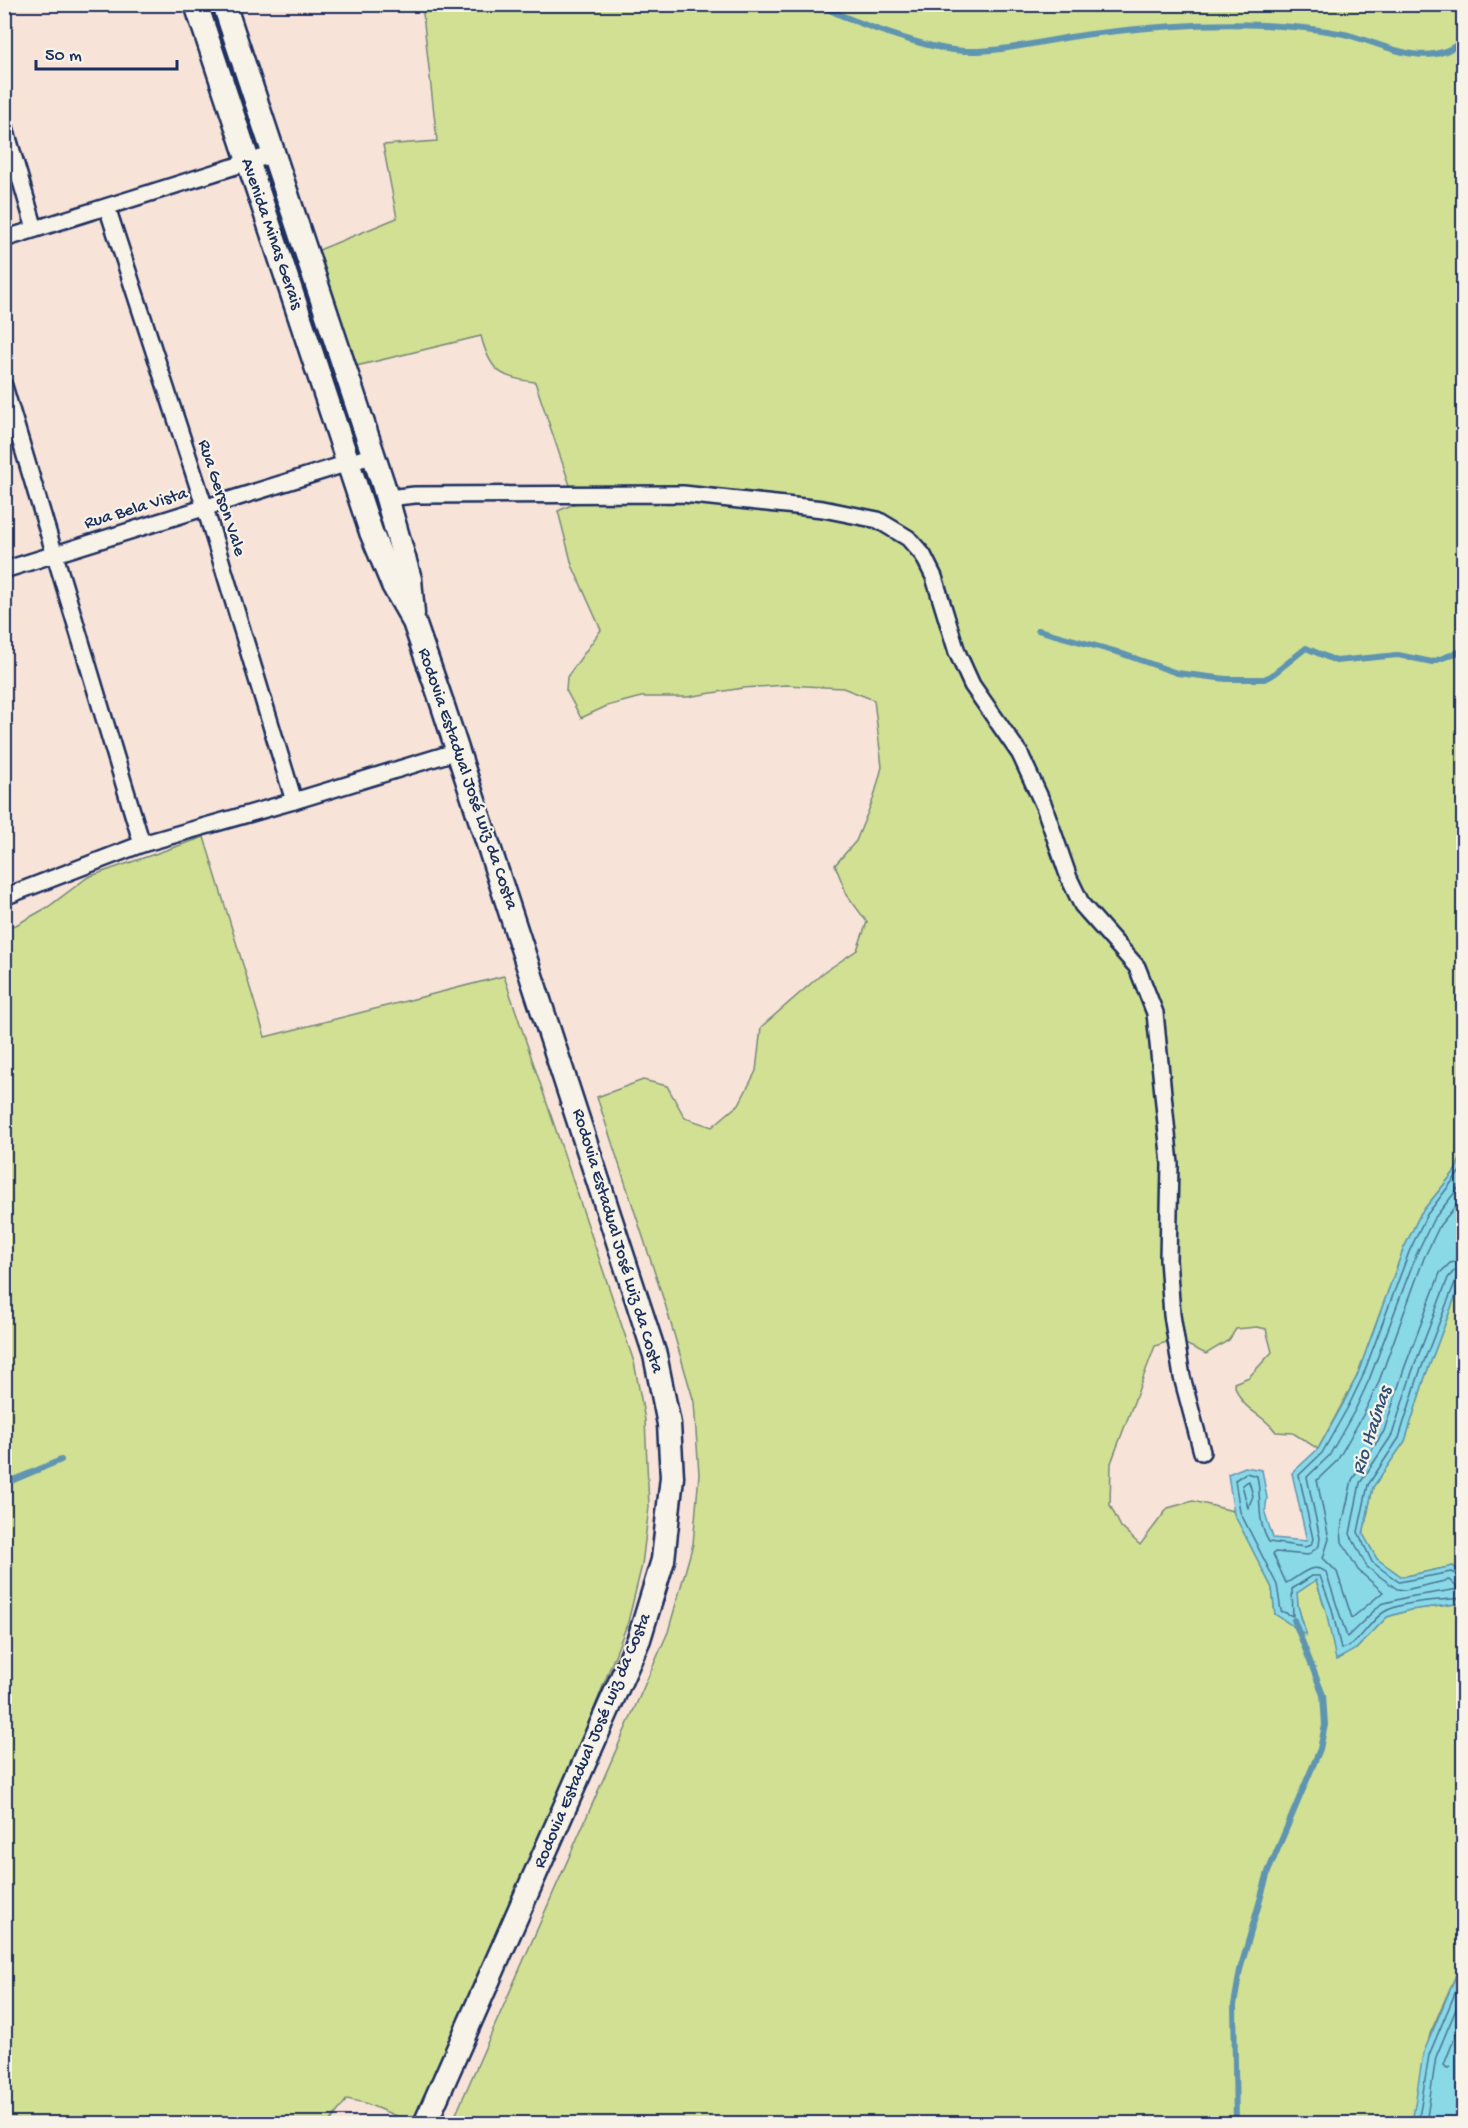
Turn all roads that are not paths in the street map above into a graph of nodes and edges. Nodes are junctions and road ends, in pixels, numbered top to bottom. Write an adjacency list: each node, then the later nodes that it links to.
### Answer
1 (196, 4): 4 (main road, Avenida Minas Gerais)
2 (224, 4): 3 (main road, Avenida Minas Gerais)
3 (232, 30): 4 (main road); 6 (main road, Avenida Minas Gerais)
4 (207, 38): 7 (main road, Avenida Minas Gerais)
5 (4, 124): 9 (street)
6 (274, 154): 7 (street); 12 (main road, Avenida Minas Gerais)
7 (248, 164): 8 (street); 13 (main road, Avenida Minas Gerais)
8 (107, 207): 9 (street); 15 (street, Rua Gerson Vale)
9 (35, 229): 10 (street)
10 (4, 238)
11 (4, 386): 16 (street)
12 (374, 455): 13 (street); 14 (main road, Avenida Minas Gerais)
13 (348, 463): 15 (street, Rua Bela Vista); 18 (main road, Avenida Minas Gerais)
14 (387, 498): 18 (main road, Avenida Minas Gerais); 23 (street)
15 (205, 508): 16 (street, Rua Bela Vista); 20 (street, Rua Gerson Vale)
16 (56, 554): 17 (street, Rua Bela Vista); 21 (street)
17 (4, 570)
18 (414, 622): 19 (main road, Rodovia Estadual José Luiz da Costa)
19 (458, 751): 20 (street); 24 (main road, Rodovia Estadual José Luiz da Costa)
20 (294, 801): 21 (street)
21 (142, 844): 22 (street)
22 (6, 892)
23 (1202, 1452)
24 (425, 2124)

